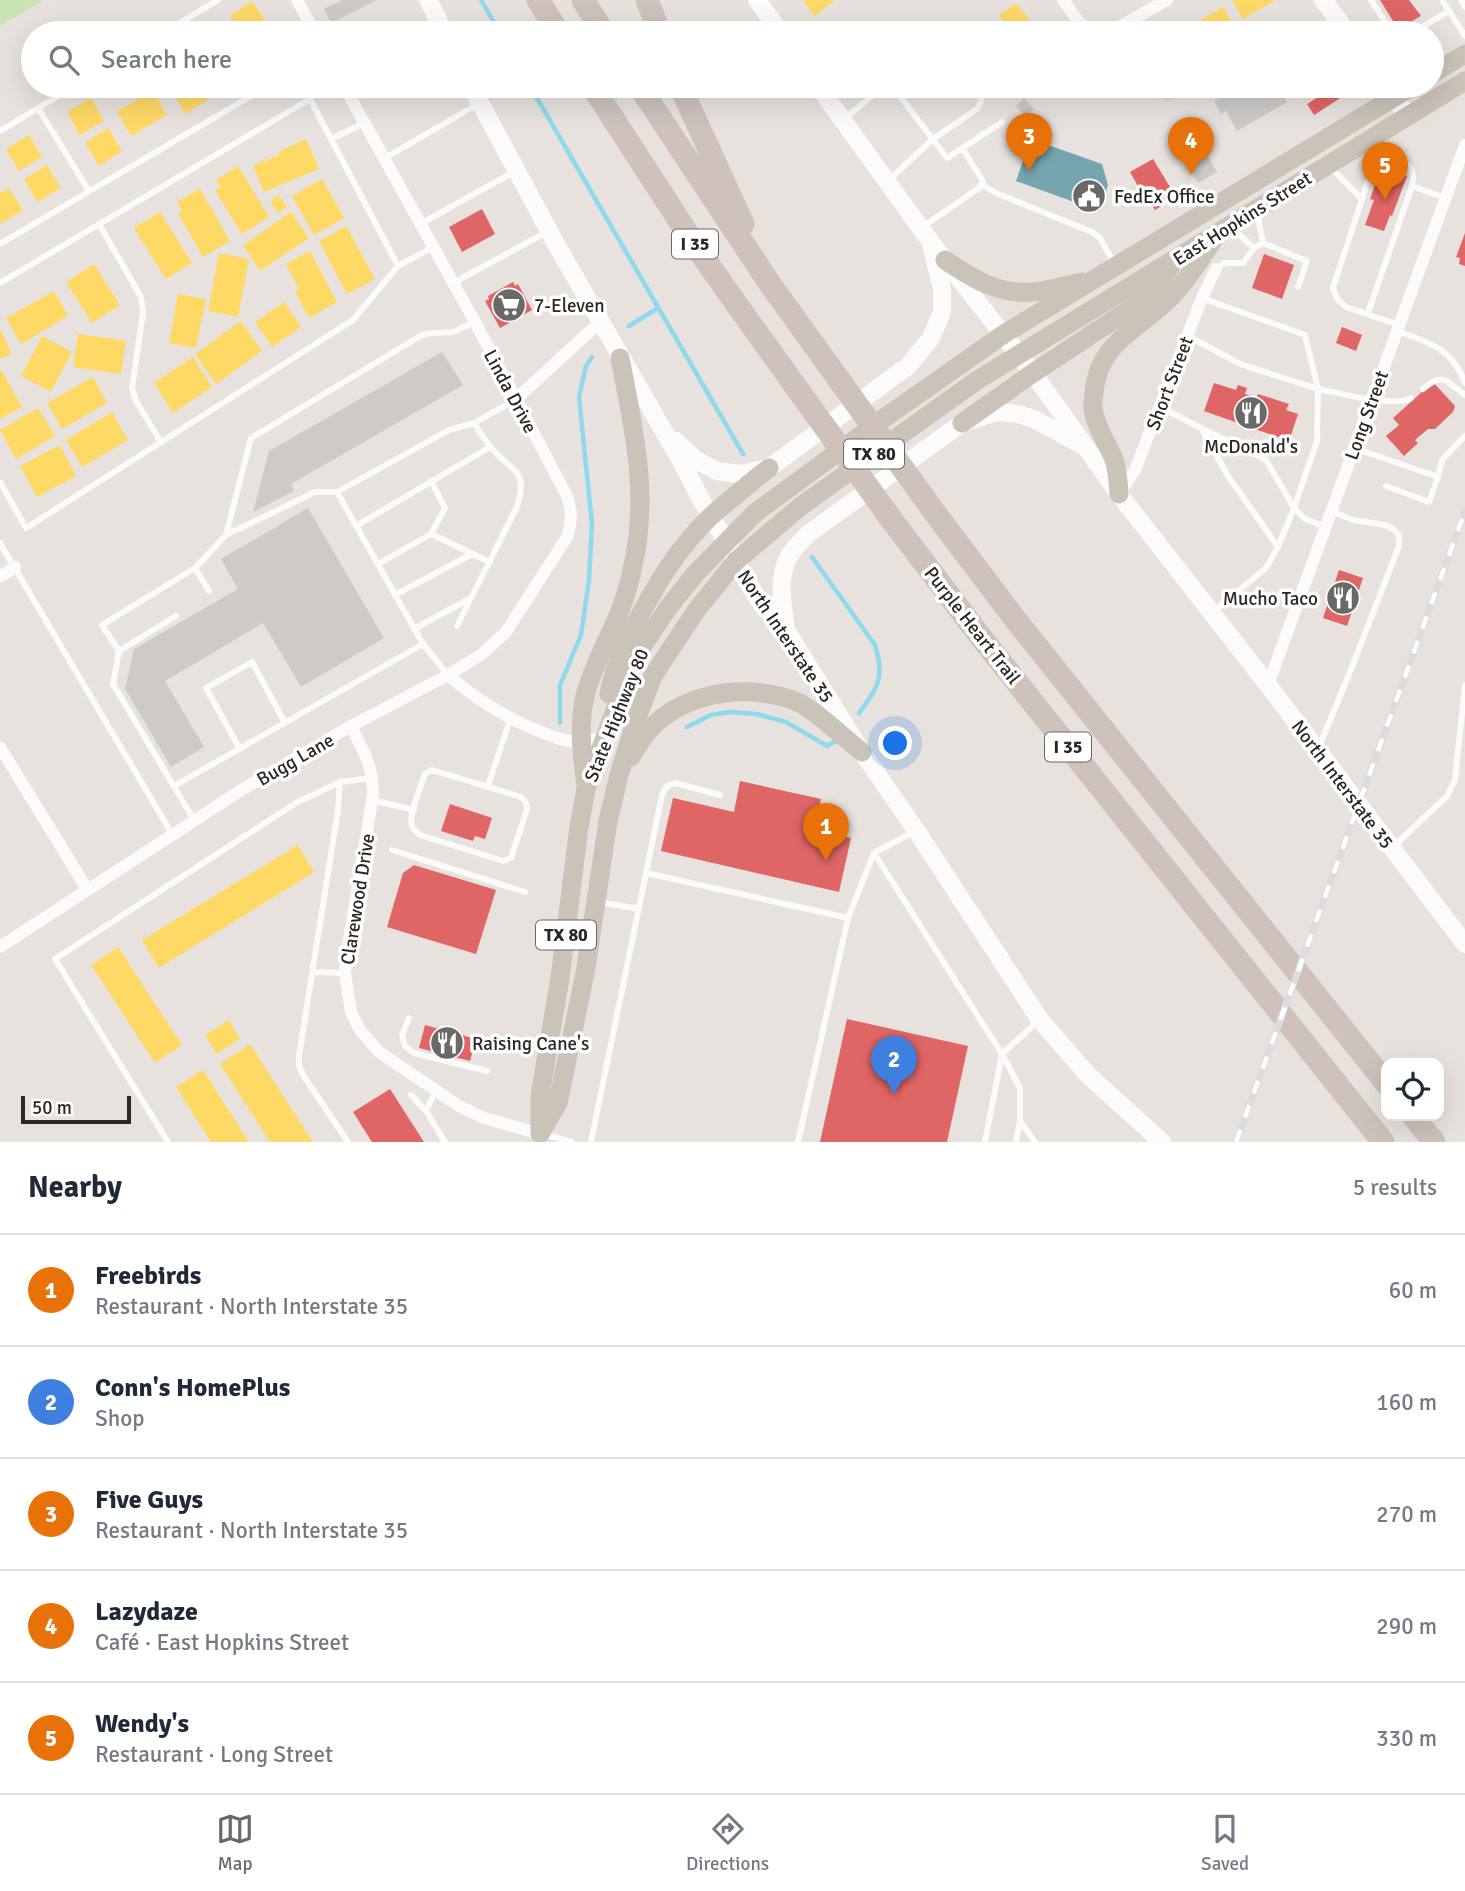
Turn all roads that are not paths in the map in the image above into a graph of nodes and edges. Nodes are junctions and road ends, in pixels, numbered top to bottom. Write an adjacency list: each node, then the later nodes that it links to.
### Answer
1 (218, 0): 16 (lane)
2 (297, 0): 17 (street)
3 (428, 0): 18 (main road)
4 (538, 0): 19 (highway)
5 (583, 0): 20 (highway)
6 (647, 0): 21 (highway)
7 (1063, 0): 23 (street)
8 (1167, 0): 24 (street)
9 (1324, 0): 25 (main road)
10 (1371, 0): 26 (lane)
11 (1442, 0): 15 (lane)
12 (1461, 0): 14 (lane)
13 (764, 3): 22 (main road)
14 (1465, 7)
15 (1449, 11): 27 (lane); 28 (lane)
16 (183, 21)
17 (308, 21)
18 (438, 21)
19 (551, 21)
20 (596, 21)
21 (655, 21)
22 (774, 21)
23 (1078, 21)
24 (1131, 21)
25 (1339, 21)
26 (1384, 21)
27 (1432, 21)
28 (1465, 36)
29 (1465, 54): 30 (main road)
30 (1444, 67)
31 (1465, 81): 32 (main road, East Hopkins Street / TX 80)
32 (1444, 94)
33 (55, 98): 48 (lane)
34 (248, 98): 65 (lane)
35 (350, 98): 52 (street, Linda Drive)
36 (477, 98): 47 (main road, North Interstate 35)
37 (600, 98): 211 (highway, Purple Heart Trail / I 35)
38 (647, 98): 86 (highway, Purple Heart Trail / I 35)
39 (685, 98): 86 (highway)
40 (827, 98): 50 (main road, North Interstate 35)
41 (871, 98): 50 (lane)
42 (901, 98): 56 (lane)
43 (980, 98): 56 (lane)
44 (1381, 98): 54 (main road, East Hopkins Street / TX 80)
45 (1395, 98): 49 (main road)
46 (1437, 98): 49 (main road, East Hopkins Street / TX 80)
47 (480, 103): 59 (lane); 61 (main road, North Interstate 35)
48 (38, 108): 53 (lane); 65 (lane)
49 (1408, 116): 60 (main road, East Hopkins Street / TX 80)
50 (843, 120): 62 (main road, North Interstate 35)
51 (1002, 122): 58 (lane)
52 (364, 123): 55 (lane); 59 (street, Linda Drive)
53 (0, 131)
54 (1327, 138): 78 (main road); 81 (main road, East Hopkins Street / TX 80)
55 (331, 139): 69 (lane); 80 (lane)
56 (933, 139): 58 (lane); 62 (lane)
57 (1465, 145): 66 (street, Long Street)
58 (962, 148): 63 (lane)
59 (384, 159): 70 (street, Linda Drive)
60 (1328, 165): 67 (lane); 68 (main road, East Hopkins Street / TX 80)
61 (516, 171): 70 (lane); 72 (main road, North Interstate 35)
62 (888, 181): 73 (main road, North Interstate 35)
63 (981, 184): 73 (lane); 81 (lane)
64 (1412, 186): 66 (lane); 67 (lane); 89 (lane)
65 (89, 191): 75 (lane)
66 (1445, 198): 92 (street, Long Street)
67 (1362, 199): 89 (lane)
68 (1257, 209): 71 (main road, East Hopkins Street / TX 80); 74 (lane)
69 (99, 224): 84 (lane); 111 (lane)
70 (420, 224): 76 (street, Linda Drive)
71 (1224, 228): 77 (lane); 78 (main road, East Hopkins Street / TX 80); 121 (main road)
72 (549, 231): 85 (lane); 90 (main road, North Interstate 35)
73 (926, 234): 79 (main road, North Interstate 35); 115 (main road)
74 (1263, 243): 77 (lane); 87 (lane)
75 (0, 244)
76 (433, 247): 80 (lane); 85 (street, Linda Drive)
77 (1254, 248): 82 (lane)
78 (1176, 259): 95 (main road, East Hopkins Street / TX 80); 97 (main road)
79 (945, 260): 83 (main road); 93 (main road, North Interstate 35)
80 (398, 266): 111 (lane)
81 (1116, 267): 83 (main road, East Hopkins Street / TX 80)
82 (1216, 269): 88 (street, Short Street)
83 (1097, 279): 93 (main road, East Hopkins Street / TX 80)
84 (0, 283)
85 (453, 283): 91 (street, Linda Drive)
86 (770, 284): 194 (highway, Purple Heart Trail / I 35)
87 (1298, 287)
88 (1202, 298): 94 (street, Short Street); 100 (lane)
89 (1368, 313): 92 (lane)
90 (600, 322): 96 (main road, North Interstate 35); 103 (street)
91 (475, 323): 103 (street, Linda Drive); 128 (lane)
92 (1398, 328): 98 (lane); 104 (street, Long Street)
93 (1004, 334): 95 (main road, North Interstate 35); 129 (main road, State Highway 80 / TX 80)
94 (1188, 336): 100 (lane); 105 (street, Short Street)
95 (1019, 354): 97 (main road, North Interstate 35); 133 (main road, State Highway 80 / TX 80)
96 (620, 358): 108 (main road, North Interstate 35); 156 (main road)
97 (1033, 373): 107 (main road); 112 (main road, North Interstate 35)
98 (1465, 383)
99 (1423, 388): 101 (lane)
100 (1318, 389): 104 (lane); 122 (lane)
101 (1465, 395)
102 (1411, 398): 104 (lane)
103 (515, 400): 106 (lane); 149 (street, Linda Drive)
104 (1371, 400): 114 (street, Long Street)
105 (1160, 407): 109 (lane); 121 (street, Short Street)
106 (474, 423): 113 (lane); 120 (lane)
107 (962, 423): 112 (main road); 146 (main road)
108 (661, 427): 115 (main road); 124 (main road, North Interstate 35)
109 (1201, 428): 122 (lane); 131 (lane)
110 (1465, 436): 116 (lane)
111 (161, 442): 118 (lane)
112 (1083, 446): 121 (main road, North Interstate 35)
113 (490, 447): 117 (lane); 134 (lane)
114 (1354, 448): 116 (lane); 123 (street, Long Street)
115 (769, 468): 124 (main road)
116 (1438, 477): 119 (lane)
117 (431, 481): 125 (lane); 127 (lane)
118 (0, 482)
119 (1386, 486)
120 (337, 492): 125 (lane); 128 (lane)
121 (1119, 494): 142 (main road, North Interstate 35)
122 (1294, 508): 126 (lane); 131 (lane)
123 (1331, 511): 126 (street, Long Street); 160 (lane)
124 (711, 516): 129 (main road, North Interstate 35); 155 (main road)
125 (356, 526): 135 (lane)
126 (1326, 527): 150 (street, Long Street)
127 (431, 534): 132 (lane); 135 (lane)
128 (226, 535): 137 (lane)
129 (726, 541): 133 (main road, North Interstate 35); 155 (main road, State Highway 80 / TX 80)
130 (0, 543): 136 (lane)
131 (1278, 547): 142 (lane)
132 (472, 554): 134 (lane); 140 (lane)
133 (736, 561): 146 (main road, North Interstate 35); 162 (main road, State Highway 80 / TX 80)
134 (490, 562): 141 (lane)
135 (378, 564): 140 (lane)
136 (15, 567): 138 (street); 175 (lane)
137 (195, 568): 139 (lane); 148 (lane)
138 (0, 577)
139 (209, 591)
140 (395, 595): 145 (lane)
141 (472, 597): 144 (lane); 145 (lane)
142 (1211, 614): 150 (main road, North Interstate 35)
143 (176, 616): 148 (lane)
144 (457, 626)
145 (414, 629): 147 (lane)
146 (786, 631): 161 (main road, North Interstate 35)
147 (423, 644): 149 (lane); 153 (lane)
148 (119, 651): 167 (lane)
149 (448, 675): 152 (street); 154 (street, Bugg Lane)
150 (1268, 685): 160 (main road, North Interstate 35)
151 (1465, 685): 157 (lane)
152 (510, 720): 156 (street); 168 (lane)
153 (285, 723): 159 (lane); 159 (lane)
154 (351, 726): 163 (street, Clarewood Drive); 173 (street, Bugg Lane)
155 (605, 738): 156 (street); 169 (main road, State Highway 80 / TX 80); 187 (main road)
156 (580, 742): 169 (main road)
157 (1462, 745): 164 (lane)
158 (0, 747): 180 (street)
159 (240, 749): 167 (lane)
160 (1318, 750): 176 (main road, North Interstate 35)
161 (862, 752): 162 (main road); 174 (main road, North Interstate 35)
162 (619, 775): 182 (main road, State Highway 80 / TX 80)
163 (373, 778): 165 (lane); 171 (street, Clarewood Drive)
164 (1455, 780): 166 (lane); 176 (lane)
165 (340, 782): 188 (lane); 201 (lane)
166 (1465, 784)
167 (174, 786): 173 (lane)
168 (488, 786): 172 (lane); 172 (lane)
169 (586, 789): 200 (main road, State Highway 80 / TX 80)
170 (720, 795): 179 (lane)
171 (372, 800): 172 (lane); 189 (street, Clarewood Drive)
172 (414, 810)
173 (194, 820): 175 (street, Bugg Lane)
174 (916, 830): 178 (lane); 191 (main road, North Interstate 35)
175 (172, 834): 180 (street, Bugg Lane)
176 (1392, 848): 185 (main road, North Interstate 35)
177 (392, 850): 181 (lane)
178 (874, 853): 184 (lane); 192 (lane)
179 (646, 873): 183 (lane); 184 (lane)
180 (87, 889): 186 (street, Bugg Lane)
181 (525, 892)
182 (597, 902): 183 (lane); 187 (main road, State Highway 80 / TX 80)
183 (639, 909): 205 (lane)
184 (848, 918): 206 (lane)
185 (1465, 944)
186 (0, 947)
187 (586, 968): 200 (main road, State Highway 80 / TX 80)
188 (313, 972): 189 (lane); 202 (lane)
189 (345, 973): 195 (street, Clarewood Drive)
190 (409, 1018): 193 (lane)
191 (1040, 1020): 192 (lane); 210 (main road, North Interstate 35)
192 (1002, 1054): 198 (lane); 207 (lane)
193 (487, 1071)
194 (1381, 1077)
195 (436, 1091): 197 (lane); 200 (street, Clarewood Drive)
196 (411, 1095): 197 (lane)
197 (426, 1111): 203 (lane)
198 (1020, 1121): 208 (lane); 209 (lane)
199 (1417, 1121): 212 (highway)
200 (539, 1138): 204 (lane)
201 (168, 1142)
202 (348, 1142)
203 (445, 1142)
204 (572, 1142)
205 (592, 1142)
206 (798, 1142)
207 (985, 1142)
208 (1016, 1142)
209 (1035, 1142)
210 (1162, 1142)
211 (1383, 1142)
212 (1434, 1142)

